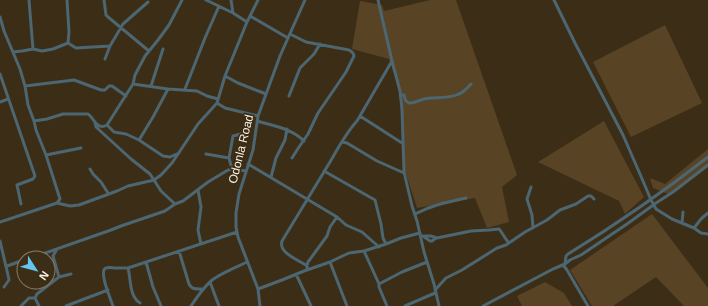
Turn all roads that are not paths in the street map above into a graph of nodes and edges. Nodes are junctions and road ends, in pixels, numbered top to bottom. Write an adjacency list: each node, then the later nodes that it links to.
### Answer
1 (29, 0): 23 (street)
2 (67, 0): 20 (street)
3 (104, 0): 17 (street)
4 (182, 0): 25 (street)
5 (206, 0): 12 (street)
6 (231, 0): 13 (street)
7 (258, 0): 14 (street)
8 (305, 0): 18 (street, Odonla Road)
9 (378, 0): 28 (street)
10 (554, 0): 80 (street)
11 (148, 2): 17 (street)
12 (219, 6): 13 (street); 37 (street)
13 (233, 13): 16 (street)
14 (250, 16): 16 (street); 19 (street)
15 (0, 17): 26 (street)
16 (247, 22): 30 (street)
17 (120, 28): 22 (street); 25 (street)
18 (290, 34): 19 (street, Odonla Road); 21 (street)
19 (288, 38): 38 (street, Odonla Road)
20 (68, 43): 22 (street); 23 (street)
21 (320, 44): 41 (street); 54 (street)
22 (110, 46): 27 (street)
23 (33, 49): 26 (street)
24 (163, 50): 35 (street)
25 (149, 51): 32 (street)
26 (13, 52): 34 (street)
27 (105, 59)
28 (392, 61): 39 (street); 46 (street)
29 (0, 74): 31 (street)
30 (226, 76): 38 (street); 43 (street)
31 (1, 79): 42 (street)
32 (133, 84): 35 (street); 40 (street)
33 (471, 84): 39 (street)
34 (25, 86): 40 (street); 47 (street)
35 (151, 86): 36 (street)
36 (168, 89): 37 (street); 53 (street)
37 (185, 89): 43 (street)
38 (266, 94): 45 (street, Odonla Road)
39 (401, 95): 56 (street)
40 (126, 96): 50 (street)
41 (289, 96)
42 (8, 99): 44 (street); 82 (street)
43 (217, 101): 45 (street); 58 (street)
44 (0, 102)
45 (258, 116): 48 (street, Odonla Road)
46 (360, 116): 55 (street); 56 (street)
47 (34, 121): 49 (street); 60 (street)
48 (257, 121): 51 (street); 64 (street, Odonla Road)
49 (94, 122): 50 (street); 72 (street)
50 (107, 125): 53 (street)
51 (287, 129): 54 (street); 71 (street)
52 (240, 134): 61 (street)
53 (139, 140): 58 (street)
54 (304, 141): 62 (street)
55 (342, 142): 69 (street); 70 (street)
56 (402, 143): 70 (street)
57 (81, 148): 60 (street)
58 (180, 153): 72 (street)
59 (206, 154): 61 (street)
60 (46, 155): 78 (street)
61 (229, 158): 66 (street)
62 (292, 158)
63 (707, 158): 65 (street); 80 (street)
64 (248, 164): 68 (street, Odonla Road); 71 (street)
65 (708, 164): 85 (street)
66 (232, 168): 68 (street); 74 (street)
67 (90, 169): 75 (street)
68 (246, 171): 94 (street, Odonla Road)
69 (324, 171): 79 (street); 100 (street)
70 (404, 173): 88 (street)
71 (271, 177): 79 (street)
72 (154, 180): 75 (street); 84 (street)
73 (532, 187): 92 (street)
74 (198, 190): 84 (street); 99 (street)
75 (108, 193): 83 (street)
76 (466, 198): 88 (street)
77 (594, 198): 92 (street)
78 (60, 199): 81 (street); 83 (street)
79 (307, 199): 89 (street); 109 (street)
80 (651, 200): 85 (street); 113 (street)
81 (57, 203): 83 (street); 90 (street)
82 (21, 204)
83 (63, 204)
84 (175, 204): 102 (street)
85 (654, 205): 91 (street); 113 (street)
86 (683, 212): 91 (street)
87 (708, 213): 93 (street)
88 (415, 214): 96 (street)
89 (337, 217): 101 (street); 106 (street)
90 (0, 222)
91 (682, 223): 93 (street)
92 (533, 228): 98 (street)
93 (694, 228): 95 (street)
94 (237, 232): 99 (street); 108 (street, Odonla Road)
95 (708, 234)
96 (421, 235): 98 (street); 100 (street); 111 (street)
97 (0, 241): 114 (street)
98 (509, 243): 124 (street)
99 (201, 244): 104 (street)
100 (386, 244): 101 (street)
101 (379, 247): 105 (street)
102 (58, 248): 103 (street); 120 (street)
103 (53, 250)
104 (179, 251): 107 (street); 126 (street)
105 (364, 251): 110 (street); 122 (street)
106 (308, 261): 109 (street); 115 (street); 117 (street)
107 (146, 262): 116 (street); 136 (street)
108 (247, 262): 121 (street); 128 (street, Odonla Road)
109 (302, 262): 117 (street)
110 (330, 262): 115 (street); 141 (street)
111 (427, 262): 122 (street); 123 (street)
112 (16, 263): 114 (street)
113 (564, 264): 145 (street); 146 (street)
114 (7, 266): 125 (street)
115 (316, 267): 117 (street)
116 (128, 268): 127 (street); 131 (street)
117 (307, 268): 119 (street)
118 (71, 274): 120 (street)
119 (296, 274): 128 (street); 140 (street)
120 (60, 277): 130 (street)
121 (210, 282): 126 (street); 138 (street)
122 (379, 284): 142 (street)
123 (434, 284): 124 (street); 129 (street)
124 (438, 286): 129 (street)
125 (4, 287)
126 (203, 289): 137 (street)
127 (108, 290): 134 (street); 135 (street)
128 (258, 290): 139 (street, Odonla Road)
129 (435, 291): 143 (street); 144 (street)
130 (35, 298): 132 (street); 133 (street)
131 (140, 303)
132 (21, 306)
133 (39, 306)
134 (66, 306)
135 (113, 306)
136 (161, 306)
137 (191, 306)
138 (219, 306)
139 (260, 306)
140 (310, 306)
141 (347, 306)
142 (386, 306)
143 (405, 306)
144 (439, 306)
145 (483, 306)
146 (588, 306)

